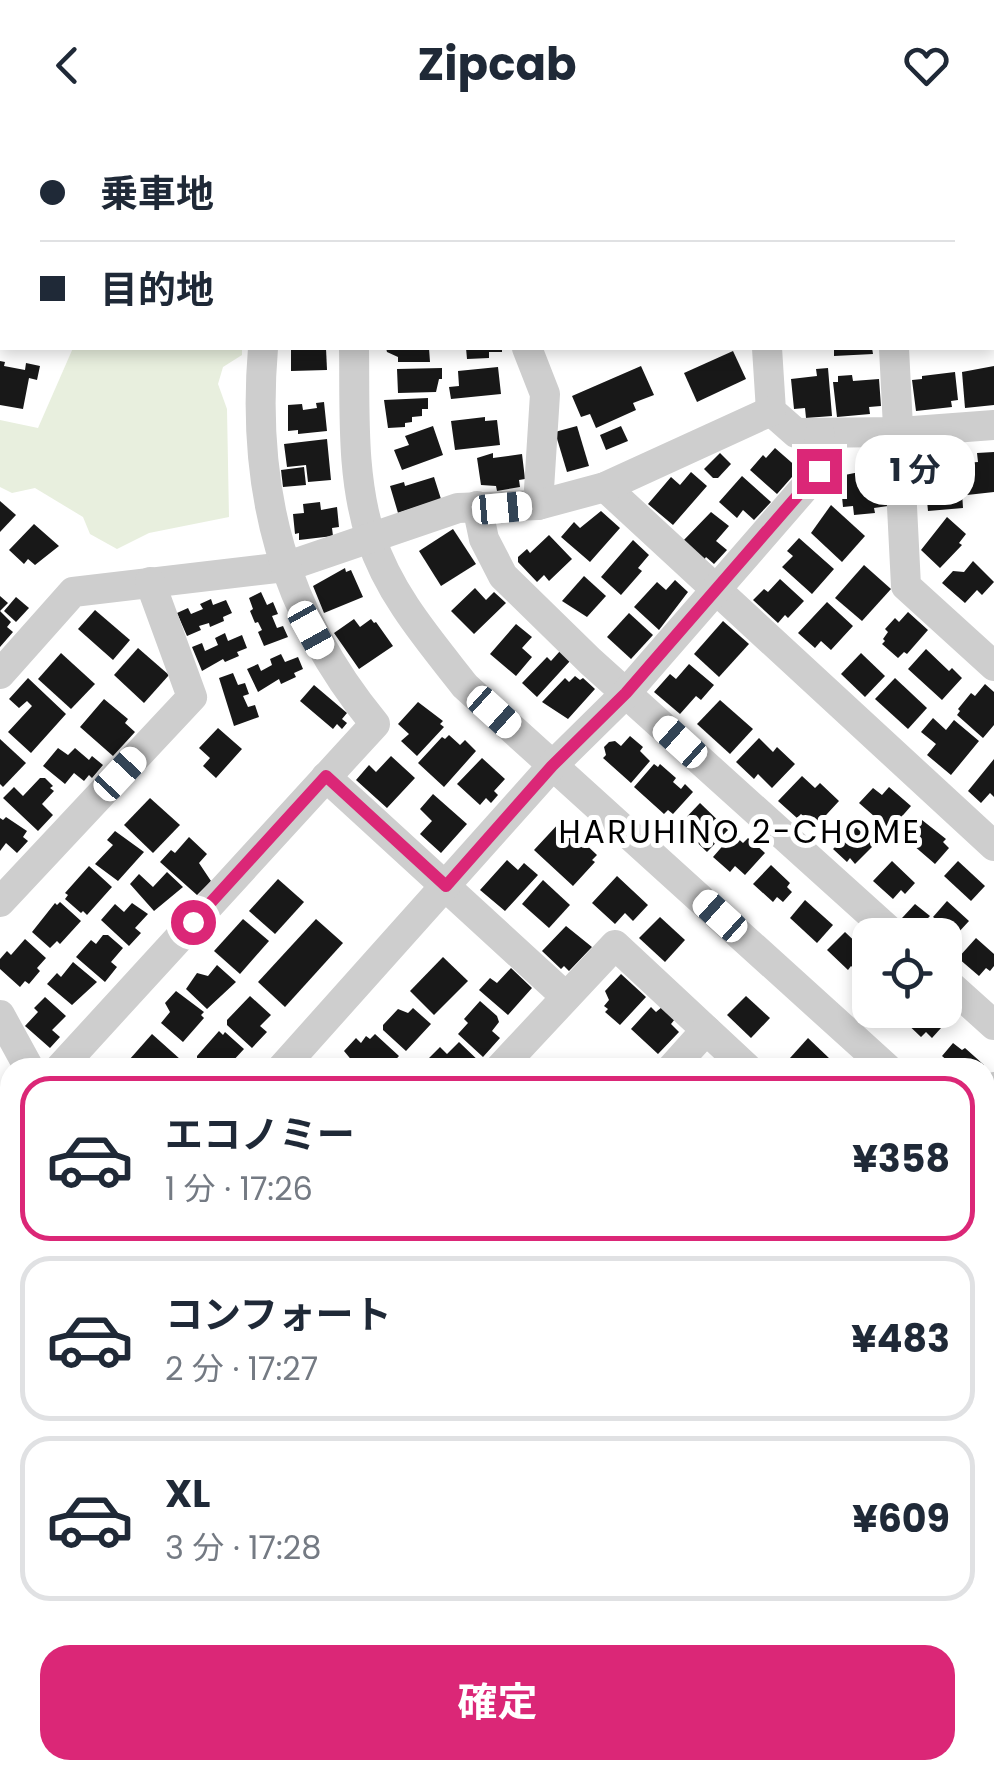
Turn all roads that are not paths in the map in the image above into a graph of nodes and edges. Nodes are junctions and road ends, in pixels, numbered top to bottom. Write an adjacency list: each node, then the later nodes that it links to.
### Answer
1 (262, 350): 14 (street)
2 (354, 350): 13 (street)
3 (528, 350): 11 (street)
4 (767, 350): 6 (street)
5 (894, 350): 8 (street)
6 (771, 412): 9 (street); 10 (street)
7 (994, 425): 8 (street)
8 (900, 432): 9 (street); 17 (street)
9 (820, 434): 16 (street)
10 (605, 487): 11 (street); 16 (street)
11 (538, 505): 12 (street)
12 (478, 506): 13 (street); 19 (street)
13 (371, 538): 14 (street); 20 (street)
14 (285, 568): 15 (street); 21 (street)
15 (150, 582): 18 (street); 24 (street)
16 (714, 589): 19 (street); 22 (street)
17 (994, 666)
18 (0, 674)
19 (626, 693): 20 (street); 25 (street)
20 (552, 766): 23 (street); 37 (street)
21 (326, 776): 23 (street); 32 (street)
22 (994, 846)
23 (446, 886): 26 (street); 33 (street)
24 (0, 902)
25 (875, 918)
26 (566, 996): 30 (street); 34 (street)
27 (962, 996): 29 (street)
28 (0, 1014): 31 (street)
29 (994, 1025)
30 (706, 1030): 35 (street); 36 (street)
31 (24, 1058)
32 (69, 1058)
33 (291, 1058)
34 (509, 1058)
35 (681, 1058)
36 (736, 1058)
37 (876, 1058)

